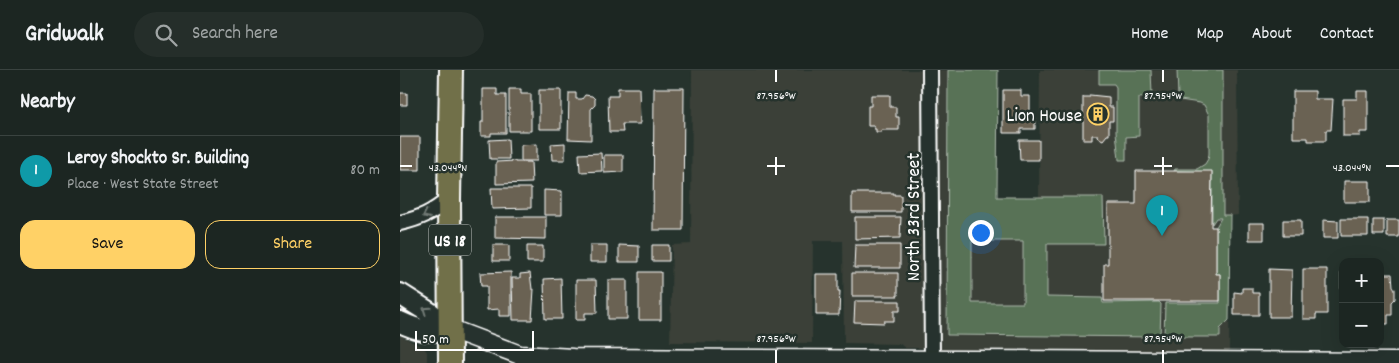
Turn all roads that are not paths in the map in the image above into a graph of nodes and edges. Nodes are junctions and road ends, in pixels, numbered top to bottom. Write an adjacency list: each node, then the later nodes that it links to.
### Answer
1 (451, 70): 3 (main road, US 18)
2 (930, 70): 9 (street, North 33rd Street)
3 (449, 199): 4 (street, one-way to 4); 7 (main road, US 18)
4 (400, 223)
5 (400, 294): 7 (main road, one-way to 5)
6 (400, 322): 7 (main road)
7 (451, 329): 8 (street); 11 (main road, US 18)
8 (694, 361): 9 (street)
9 (932, 361): 12 (street)
10 (1399, 362): 12 (street)
11 (450, 363)
12 (1375, 363)

